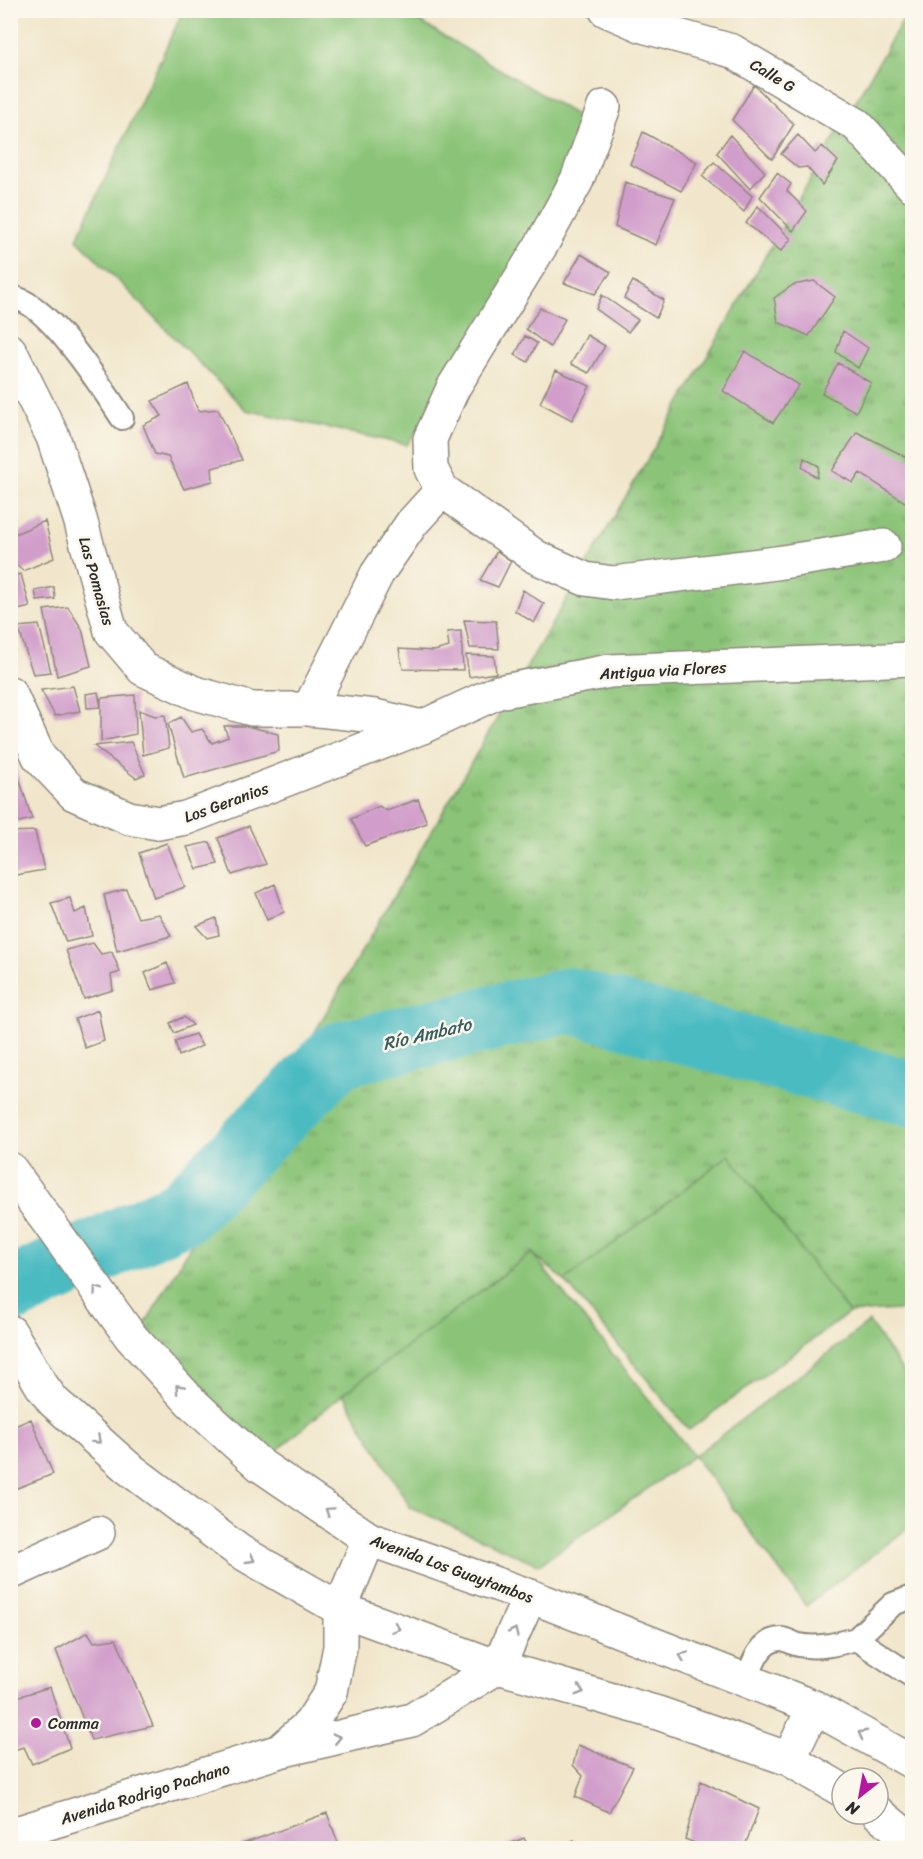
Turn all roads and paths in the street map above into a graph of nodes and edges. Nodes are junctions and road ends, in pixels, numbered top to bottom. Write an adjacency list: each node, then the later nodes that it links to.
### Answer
1 (606, 10): 3 (street, Calle G)
2 (604, 107): 7 (street)
3 (912, 185)
4 (10, 297): 6 (lane)
5 (10, 351): 11 (street, Las Pomasias)
6 (122, 418)
7 (442, 490): 8 (street); 11 (street)
8 (884, 546)
9 (912, 659): 12 (street, Antigua via Flores)
10 (10, 693): 12 (street, Los Geranios)
11 (309, 709): 12 (street, Las Pomasias)
12 (422, 728)
13 (10, 1169): 16 (street, Avenida Los Guaytambos, one-way to 13)
14 (10, 1332): 20 (street, one-way to 20)
15 (98, 1533): 17 (street)
16 (369, 1539): 18 (street, Avenida Los Guaytambos); 20 (street, Avenida Rodrigo Pachano)
17 (10, 1573)
18 (530, 1596): 22 (street, one-way to 18); 24 (street, Avenida Los Guaytambos, one-way to 18)
19 (912, 1597): 21 (lane)
20 (340, 1609): 22 (street, one-way to 22); 26 (street, Avenida Rodrigo Pachano)
21 (856, 1639): 23 (lane); 24 (lane)
22 (498, 1667): 26 (street, Avenida Rodrigo Pachano, one-way to 22); 27 (street, one-way to 27)
23 (912, 1676)
24 (746, 1681): 25 (street, Avenida Los Guaytambos)
25 (814, 1707): 27 (street); 28 (street, Avenida Los Guaytambos, one-way to 25)
26 (280, 1751): 31 (street, Avenida Rodrigo Pachano)
27 (789, 1759): 29 (street)
28 (912, 1762)
29 (830, 1783)
30 (890, 1823): 32 (street)
31 (10, 1834)
32 (912, 1841)

